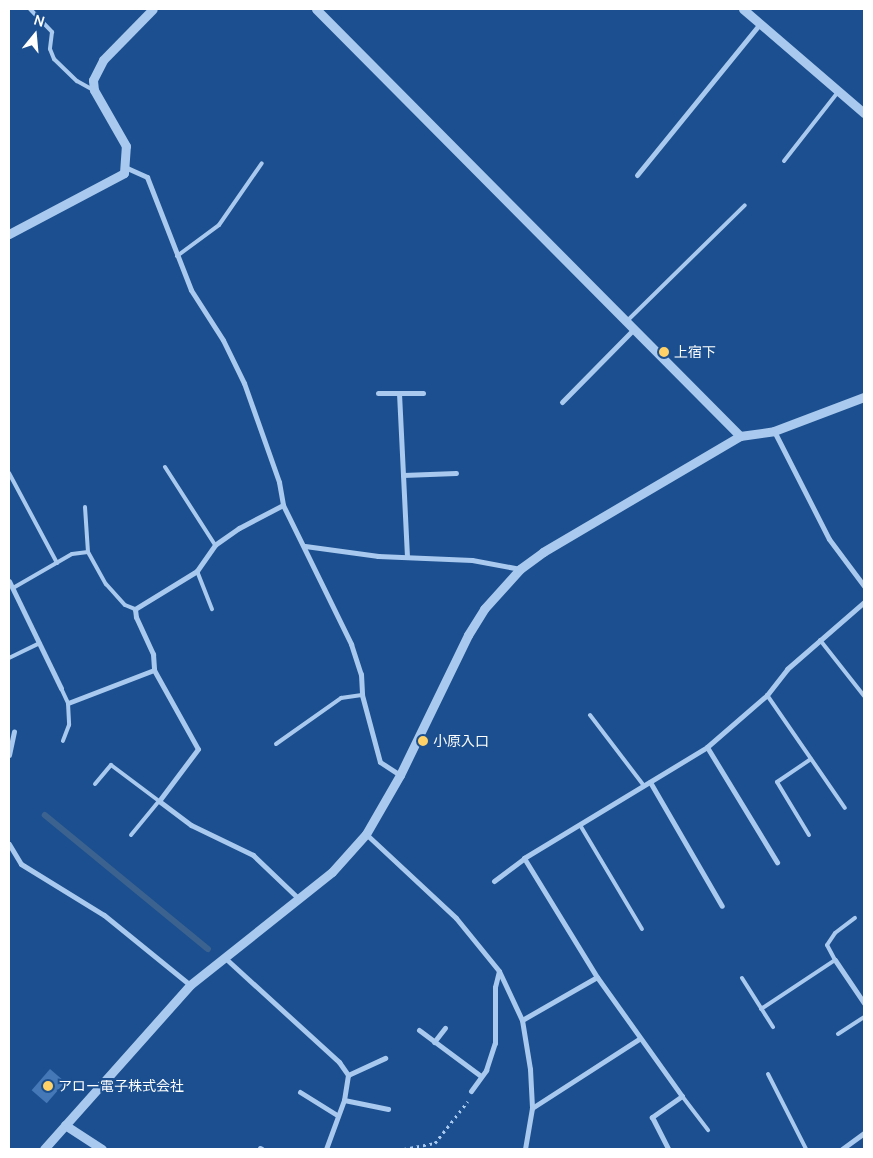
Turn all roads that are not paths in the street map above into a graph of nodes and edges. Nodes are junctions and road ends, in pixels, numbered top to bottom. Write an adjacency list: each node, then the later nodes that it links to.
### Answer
1 (30, 9): 6 (lane)
2 (153, 9): 6 (street)
3 (316, 9): 16 (street)
4 (743, 9): 5 (street)
5 (759, 24): 7 (street); 12 (street)
6 (94, 90): 11 (street)
7 (838, 92): 8 (street); 9 (lane)
8 (864, 113)
9 (784, 162)
10 (262, 163): 15 (lane)
11 (126, 168): 14 (street); 15 (street)
12 (637, 175)
13 (745, 205): 16 (lane)
14 (9, 234)
15 (177, 256): 29 (street)
16 (626, 322): 17 (street)
17 (633, 330): 22 (street); 24 (street)
18 (378, 393): 19 (street)
19 (399, 393): 20 (street); 28 (street)
20 (423, 393)
21 (864, 397): 23 (street)
22 (562, 402)
23 (774, 430): 24 (street); 39 (street)
24 (740, 436): 36 (street)
25 (165, 467): 31 (lane)
26 (9, 473): 35 (lane)
27 (456, 473): 28 (street)
28 (403, 475): 34 (street)
29 (283, 505): 31 (street); 32 (street)
30 (85, 507): 33 (lane)
31 (215, 545): 37 (street)
32 (305, 546): 34 (street); 49 (street)
33 (88, 552): 35 (lane); 42 (lane)
34 (407, 557): 36 (street)
35 (57, 562): 40 (lane)
36 (520, 569): 60 (street)
37 (197, 571): 42 (street); 43 (lane)
38 (9, 581): 40 (street)
39 (864, 586)
40 (13, 588): 45 (street)
41 (864, 602): 44 (street)
42 (135, 609): 47 (street)
43 (212, 609)
44 (820, 640): 50 (street); 51 (lane)
45 (40, 643): 46 (lane); 48 (street)
46 (9, 658)
47 (154, 670): 52 (street); 64 (street)
48 (61, 688): 52 (lane)
49 (362, 695): 56 (lane); 60 (street)
50 (767, 695): 57 (street); 59 (lane)
51 (864, 696)
52 (68, 703): 55 (lane)
53 (590, 715): 63 (lane)
54 (14, 732): 58 (street)
55 (63, 742)
56 (276, 744)
57 (708, 747): 61 (street); 72 (street)
58 (9, 754)
59 (811, 759): 65 (lane); 69 (lane)
60 (400, 776): 67 (street)
61 (650, 782): 63 (street); 75 (street)
62 (95, 784): 64 (lane)
63 (644, 786): 66 (street)
64 (159, 801): 68 (lane); 74 (street)
65 (845, 808)
66 (580, 825): 71 (street); 77 (lane)
67 (366, 834): 74 (street); 80 (street)
68 (131, 835)
69 (809, 835)
70 (9, 844): 83 (street)
71 (524, 858): 73 (street); 81 (street)
72 (777, 862)
73 (494, 881)
74 (299, 900): 78 (street)
75 (722, 906)
76 (855, 918): 79 (lane)
77 (642, 929)
78 (224, 956): 83 (street); 96 (street)
79 (835, 960): 84 (street); 85 (lane)
80 (499, 970): 87 (street); 97 (street)
81 (597, 977): 87 (street); 92 (street)
82 (742, 978): 85 (lane)
83 (190, 985): 105 (street)
84 (864, 1003)
85 (761, 1009): 88 (lane)
86 (864, 1017): 91 (lane)
87 (522, 1020): 102 (street)
88 (773, 1027)
89 (445, 1028): 93 (street)
90 (418, 1030): 93 (street)
91 (838, 1034)
92 (639, 1040): 100 (street); 102 (street)
93 (434, 1042): 97 (street)
94 (385, 1058): 96 (street)
95 (768, 1074): 114 (lane)
96 (348, 1075): 101 (street)
97 (481, 1076): 99 (street)
98 (300, 1092): 104 (street)
99 (471, 1092)
100 (682, 1096): 106 (lane); 113 (street)
101 (344, 1100): 103 (street); 104 (street)
102 (532, 1108): 112 (street)
103 (388, 1109)
104 (337, 1114): 111 (street)
105 (65, 1125): 109 (street); 110 (street)
106 (708, 1130)
107 (864, 1133): 108 (street)
108 (844, 1148)
109 (44, 1149)
110 (102, 1149)
111 (326, 1149)
112 (525, 1149)
113 (668, 1149)
114 (806, 1149)

